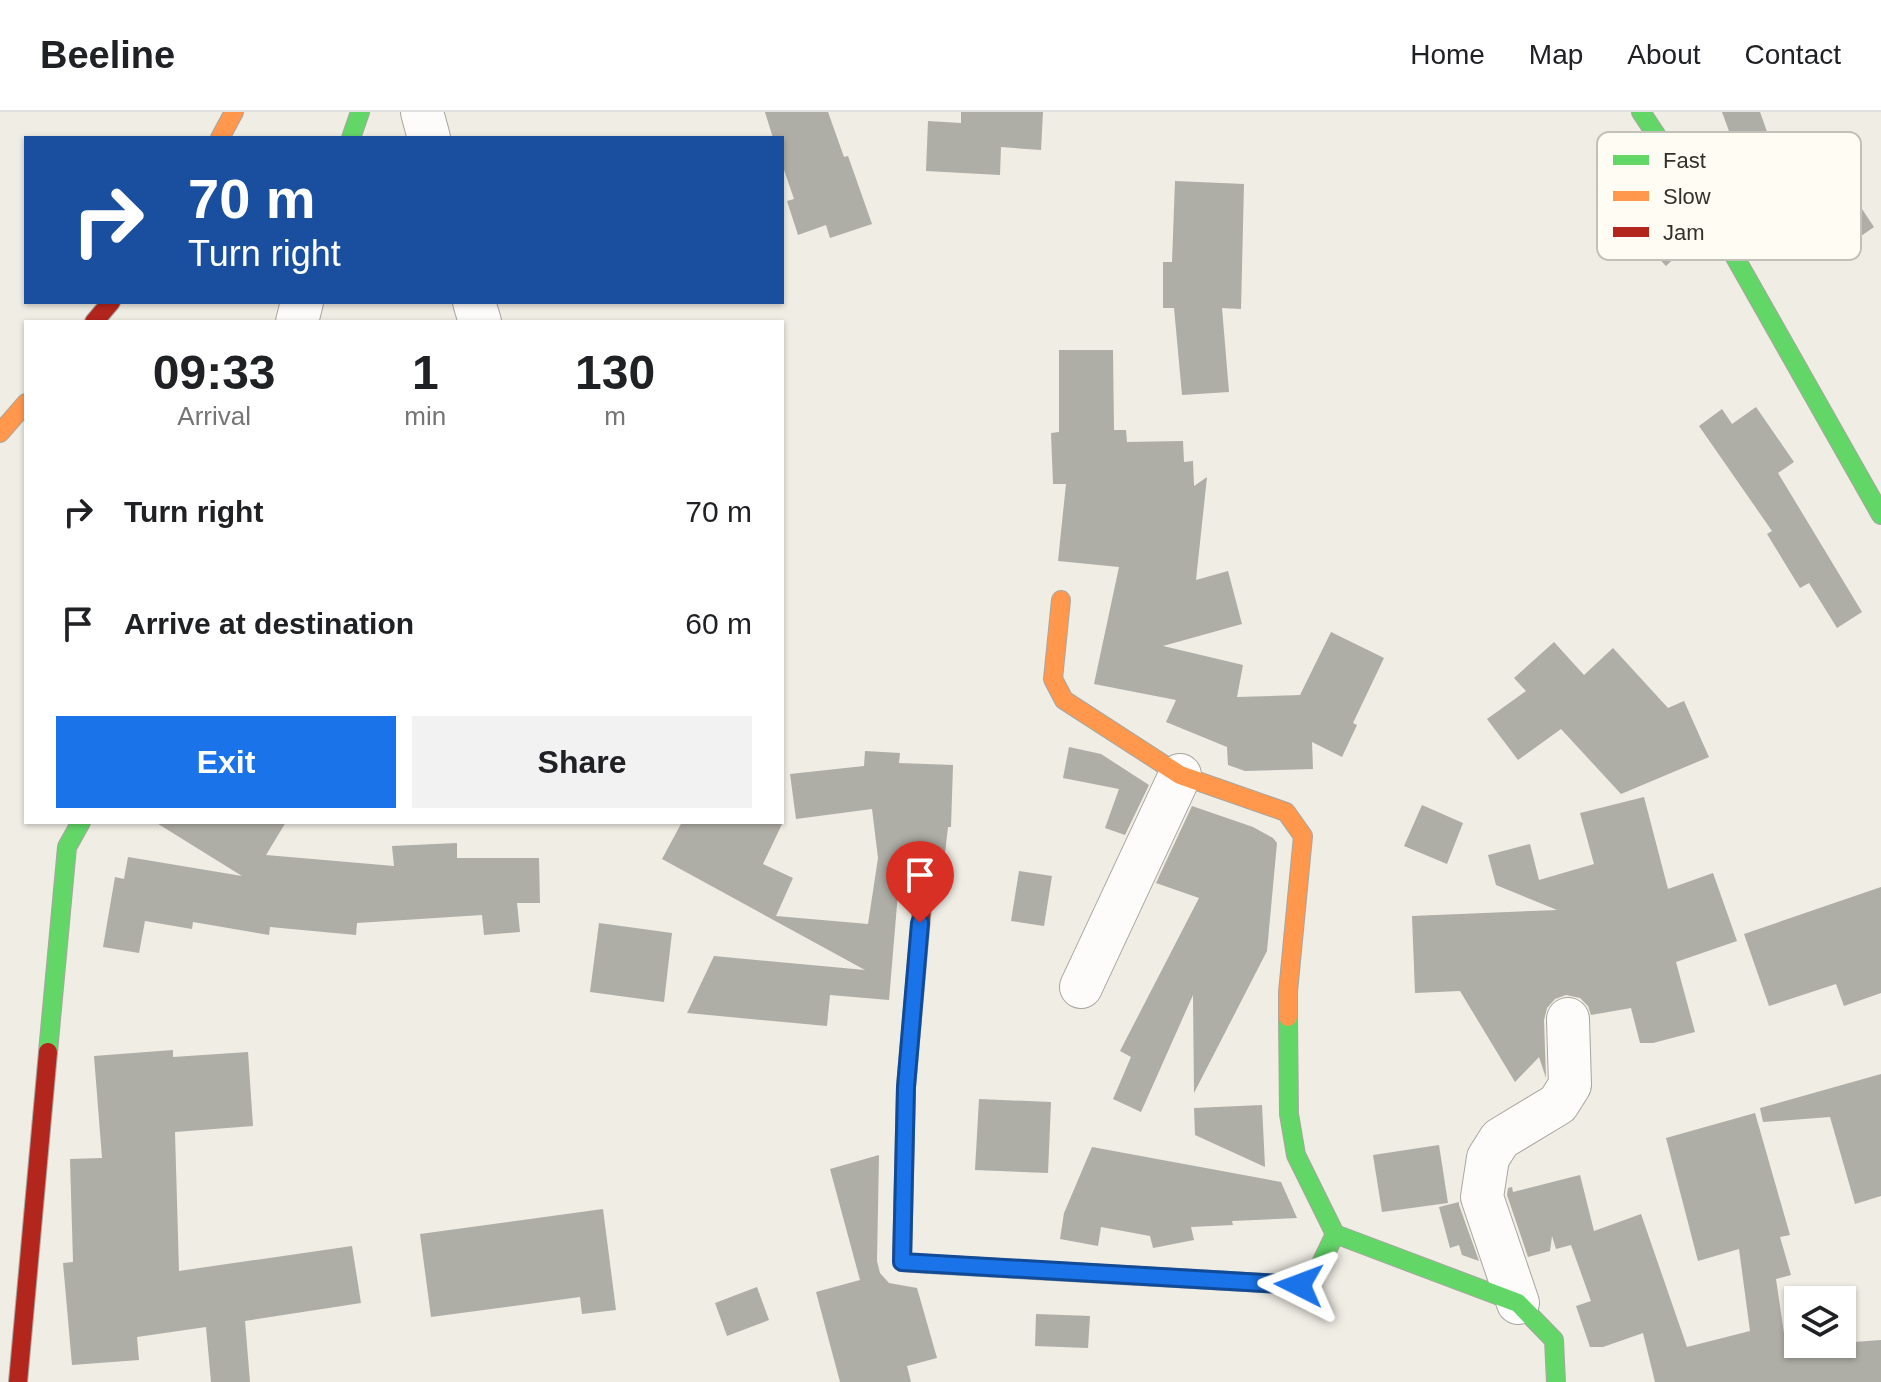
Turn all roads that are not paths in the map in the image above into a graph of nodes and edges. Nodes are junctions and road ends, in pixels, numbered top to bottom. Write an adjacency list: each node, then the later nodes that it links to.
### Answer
1 (360, 112): 5 (street)
2 (422, 112): 6 (street)
3 (1641, 112): 4 (street)
4 (1654, 132)
5 (352, 136)
6 (428, 136)
7 (1737, 260): 12 (street)
8 (109, 304): 9 (street)
9 (96, 320)
10 (24, 405): 11 (street)
11 (0, 433)
12 (1881, 515)
13 (1061, 600): 14 (street)
14 (1180, 775): 17 (street); 19 (street)
15 (80, 824): 21 (street)
16 (923, 895): 19 (street)
17 (1081, 987)
18 (1568, 1019): 20 (street)
19 (1335, 1234): 20 (street)
20 (1518, 1303): 22 (street)
21 (18, 1382)
22 (1556, 1382)

